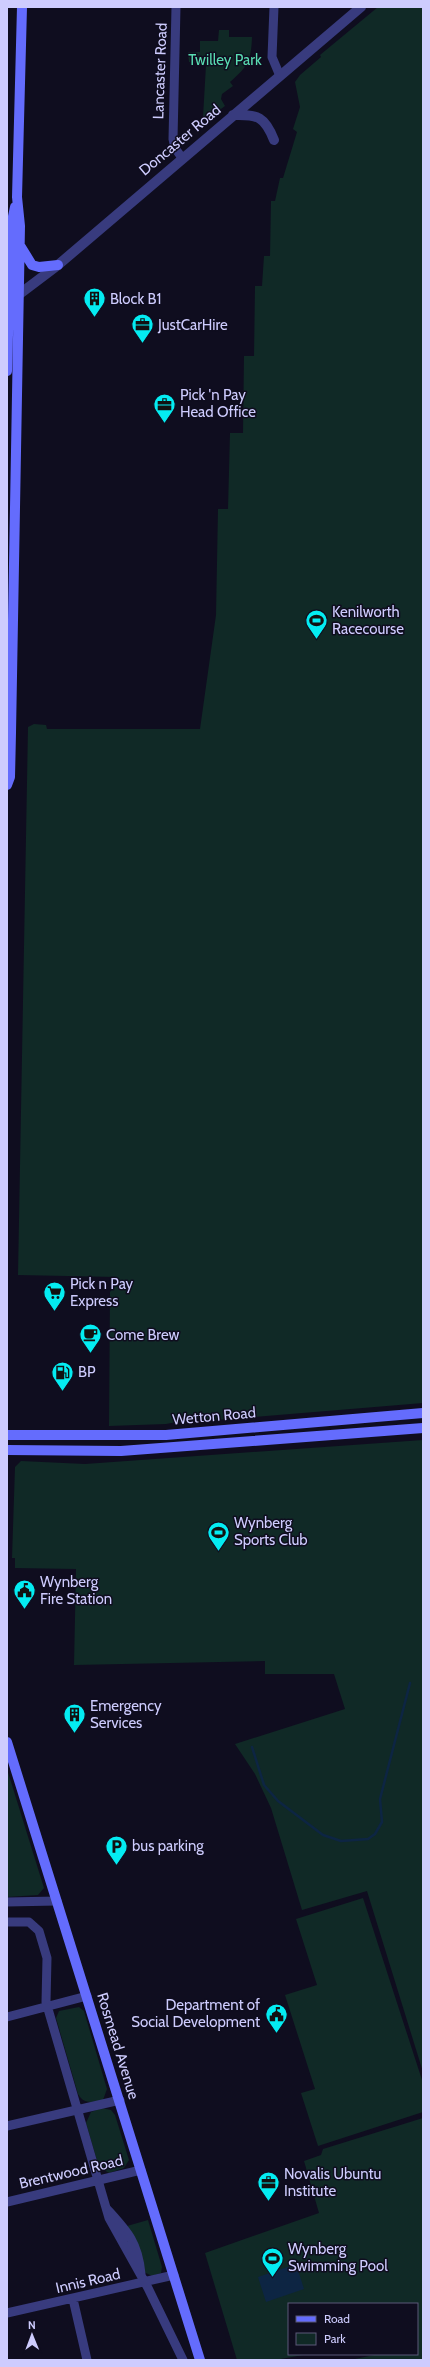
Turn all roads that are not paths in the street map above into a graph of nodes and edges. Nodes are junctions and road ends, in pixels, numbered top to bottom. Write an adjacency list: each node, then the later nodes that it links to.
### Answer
1 (22, 7): 9 (main road)
2 (176, 7): 8 (street, Lancaster Road)
3 (274, 7): 5 (street)
4 (361, 7): 5 (street, Doncaster Road)
5 (280, 76): 6 (street, Doncaster Road)
6 (233, 115): 7 (street); 8 (street, Doncaster Road)
7 (274, 140)
8 (182, 158): 11 (street, Doncaster Road)
9 (17, 197): 10 (main road); 13 (main road)
10 (20, 243): 11 (main road); 12 (main road)
11 (58, 265): 12 (street, Doncaster Road)
12 (19, 295): 13 (street, Doncaster Road); 15 (main road)
13 (8, 303): 14 (main road)
14 (7, 371)
15 (11, 514): 16 (main road)
16 (10, 614): 17 (main road)
17 (7, 785)
18 (423, 1413): 20 (main road, Wetton Road)
19 (423, 1428): 21 (main road, Wetton Road)
20 (7, 1435)
21 (7, 1450)
22 (7, 1742): 23 (main road, Rosmead Avenue)
23 (57, 1901): 24 (street); 26 (main road, Rosmead Avenue)
24 (7, 1902)
25 (7, 1922): 27 (street)
26 (87, 1996): 27 (street); 29 (main road, Rosmead Avenue)
27 (48, 2006): 28 (street); 30 (street)
28 (7, 2017)
29 (120, 2100): 30 (street); 32 (main road, Rosmead Avenue)
30 (78, 2109): 31 (street); 33 (street)
31 (7, 2126)
32 (142, 2170): 33 (street, Brentwood Road); 35 (main road, Rosmead Avenue)
33 (99, 2180): 34 (street, Brentwood Road); 36 (street)
34 (7, 2202)
35 (174, 2275): 36 (street, Innis Road); 41 (main road, Rosmead Avenue)
36 (143, 2280): 37 (street, Innis Road); 40 (street)
37 (73, 2299): 38 (street, Innis Road); 39 (street)
38 (7, 2313)
39 (87, 2360)
40 (183, 2360)
41 (200, 2360)

